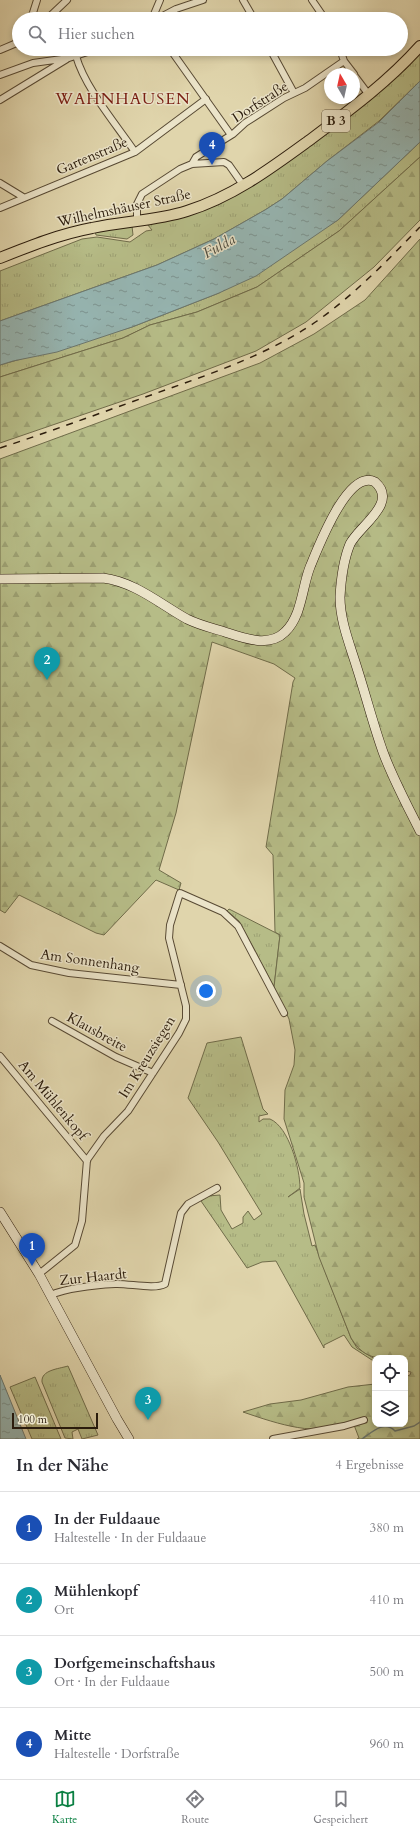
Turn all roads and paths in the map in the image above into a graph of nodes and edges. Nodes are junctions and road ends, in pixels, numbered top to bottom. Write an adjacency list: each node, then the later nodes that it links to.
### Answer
1 (37, 0): 7 (street)
2 (67, 0): 8 (street)
3 (160, 0): 9 (street)
4 (203, 0): 10 (street)
5 (244, 0): 11 (street)
6 (312, 0): 12 (street)
7 (33, 12)
8 (54, 12)
9 (155, 12)
10 (172, 12)
11 (250, 12)
12 (320, 12)
13 (12, 45): 15 (street)
14 (420, 46): 26 (main road, Wilhelmshäuser Straße / B 3)
15 (0, 50)
16 (76, 56): 20 (street); 30 (street)
17 (175, 56): 27 (street)
18 (274, 56): 25 (street)
19 (342, 56): 21 (street)
20 (69, 58): 23 (street); 28 (street)
21 (344, 61): 22 (street); 25 (street, Dorfstraße)
22 (349, 68)
23 (0, 75)
24 (360, 82): 26 (street)
25 (294, 93): 29 (street, Dorfstraße)
26 (369, 95): 33 (main road, Wilhelmshäuser Straße / B 3)
27 (206, 99): 29 (street); 30 (street, Gartenstraße)
28 (0, 100)
29 (231, 135): 31 (street, Dorfstraße)
30 (135, 152): 34 (street, Gartenstraße)
31 (192, 164): 33 (street, Dorfstraße); 36 (street, Dorfstraße)
32 (0, 183): 34 (street)
33 (243, 185): 36 (main road, Wilhelmshäuser Straße / B 3)
34 (23, 197): 35 (street, Gartenstraße)
35 (0, 208)
36 (137, 221): 37 (main road, Wilhelmshäuser Straße / B 3)
37 (0, 258)
38 (0, 579): 39 (street)
39 (420, 831)
40 (0, 946): 41 (street, Am Sonnenhang)
41 (181, 985): 42 (street, Im Kreuzsiegen); 45 (street, Im Kreuzsiegen)
42 (284, 1014)
43 (52, 1020): 45 (street, Klausbreite)
44 (0, 1056): 46 (street, Am Mühlenkopf)
45 (153, 1073): 46 (street, Im Kreuzsiegen)
46 (87, 1160): 49 (street)
47 (217, 1188): 50 (street, Zur Haardt)
48 (0, 1212): 49 (street)
49 (39, 1274): 50 (street)
50 (50, 1295): 52 (street)
51 (364, 1420): 53 (street)
52 (129, 1439)
53 (273, 1439)

